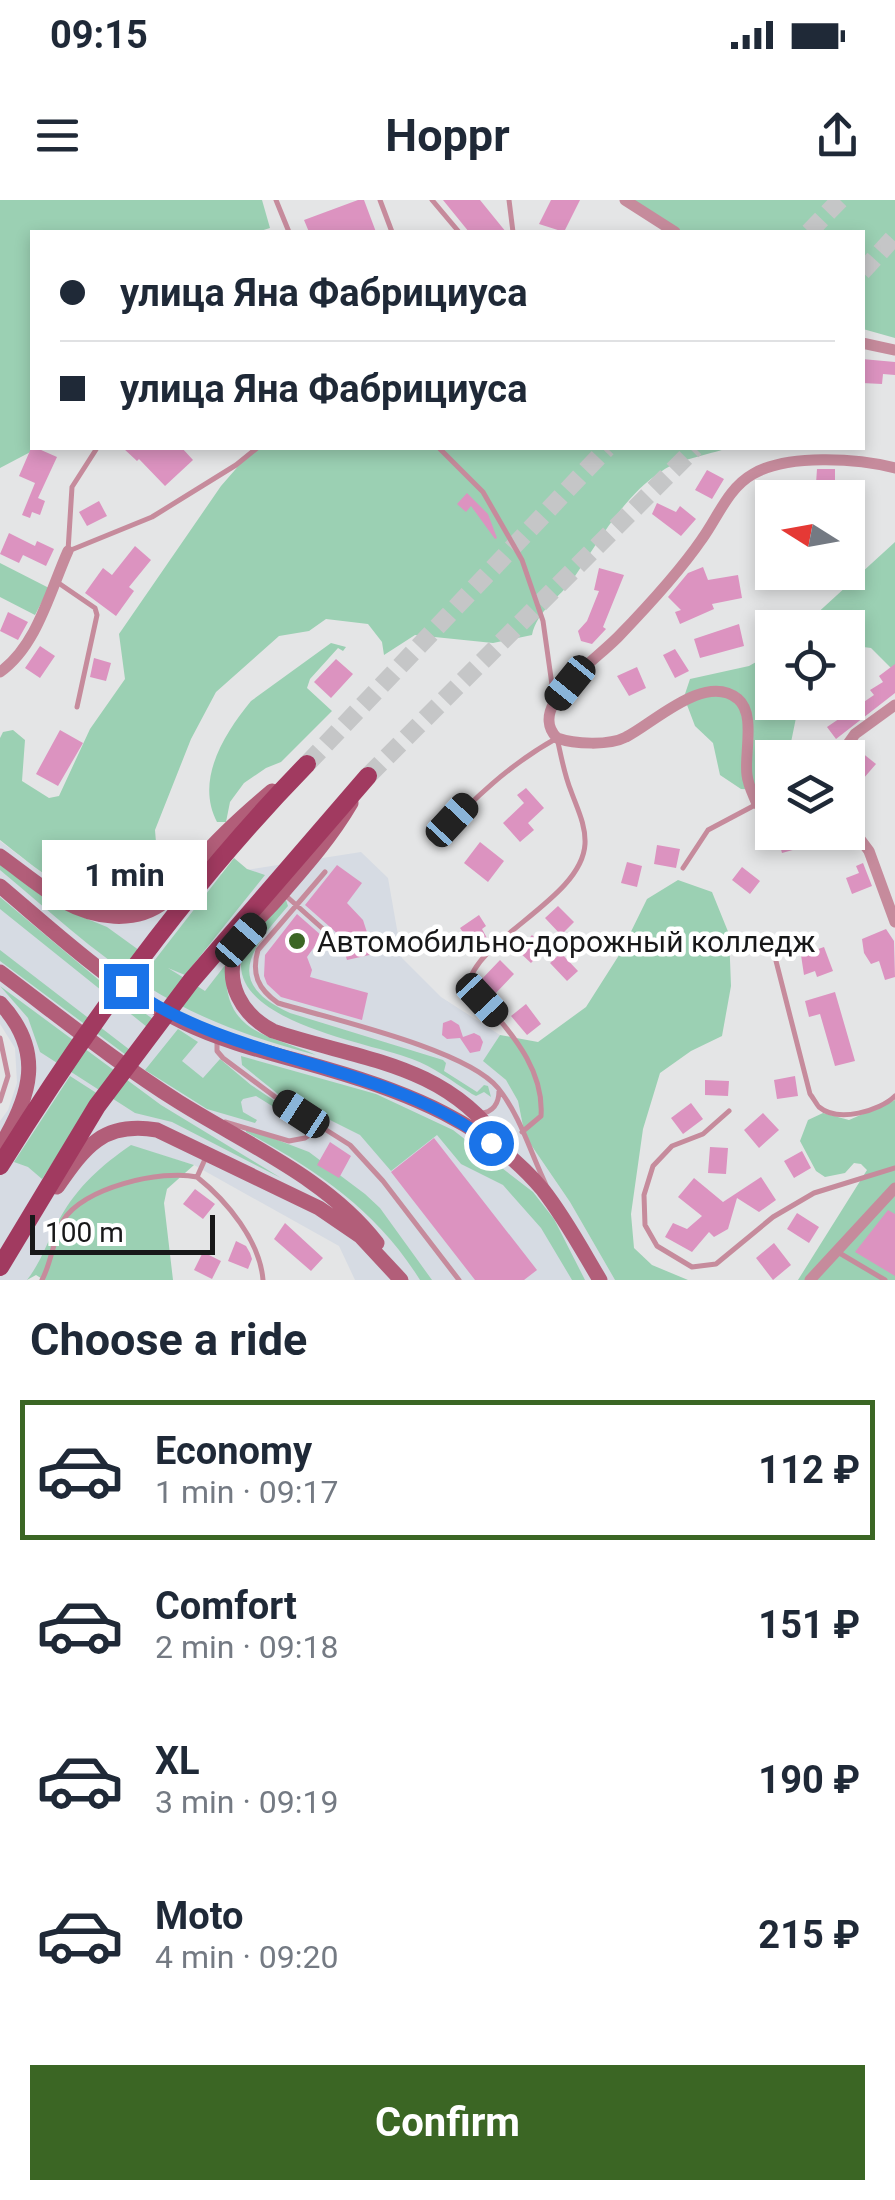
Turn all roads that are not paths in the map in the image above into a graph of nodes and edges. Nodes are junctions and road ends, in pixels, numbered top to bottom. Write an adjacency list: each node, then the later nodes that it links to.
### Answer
1 (276, 200): 6 (lane)
2 (380, 200): 7 (lane)
3 (432, 200): 8 (lane)
4 (510, 200): 9 (lane)
5 (625, 200): 10 (street)
6 (288, 230)
7 (391, 230)
8 (457, 230)
9 (513, 230)
10 (672, 230)
11 (865, 344): 12 (street)
12 (895, 350)
13 (95, 450): 17 (lane)
14 (254, 450): 17 (lane)
15 (441, 450): 20 (lane)
16 (895, 468): 20 (street)
17 (68, 552): 18 (street)
18 (55, 580): 19 (street); 22 (lane)
19 (0, 672)
20 (554, 702): 23 (street)
21 (895, 704): 24 (street)
22 (77, 707)
23 (557, 738): 27 (street); 29 (lane); 51 (lane)
24 (851, 740)
25 (307, 764): 31 (main road); 55 (main road)
26 (368, 776): 35 (main road); 61 (main road)
27 (755, 797)
28 (755, 806): 32 (lane)
29 (436, 839)
30 (865, 847): 37 (street)
31 (0, 856)
32 (683, 868)
33 (325, 872): 36 (lane)
34 (0, 886): 42 (main road)
35 (282, 893): 36 (lane); 48 (main road)
36 (296, 905): 38 (lane); 44 (lane)
37 (895, 922)
38 (332, 937)
39 (776, 962): 45 (lane)
40 (0, 972): 49 (main road)
41 (0, 1003): 52 (main road)
42 (218, 1037): 50 (lane); 54 (main road)
43 (0, 1038): 46 (lane)
44 (498, 1088): 48 (lane); 51 (lane)
45 (895, 1096)
46 (0, 1101)
47 (729, 1111): 56 (lane)
48 (477, 1113): 54 (main road)
49 (201, 1115): 50 (lane); 64 (main road)
50 (321, 1127): 65 (lane)
51 (522, 1132): 59 (lane)
52 (0, 1147)
53 (207, 1155): 57 (lane); 61 (main road); 64 (main road)
54 (512, 1159): 59 (main road)
55 (0, 1166)
56 (895, 1168)
57 (196, 1177): 62 (lane); 63 (lane)
58 (895, 1188): 60 (street)
59 (558, 1210): 66 (main road)
60 (836, 1250): 67 (street); 68 (lane)
61 (0, 1270)
62 (42, 1280)
63 (263, 1280)
64 (401, 1280)
65 (459, 1280)
66 (600, 1280)
67 (810, 1280)
68 (885, 1280)

